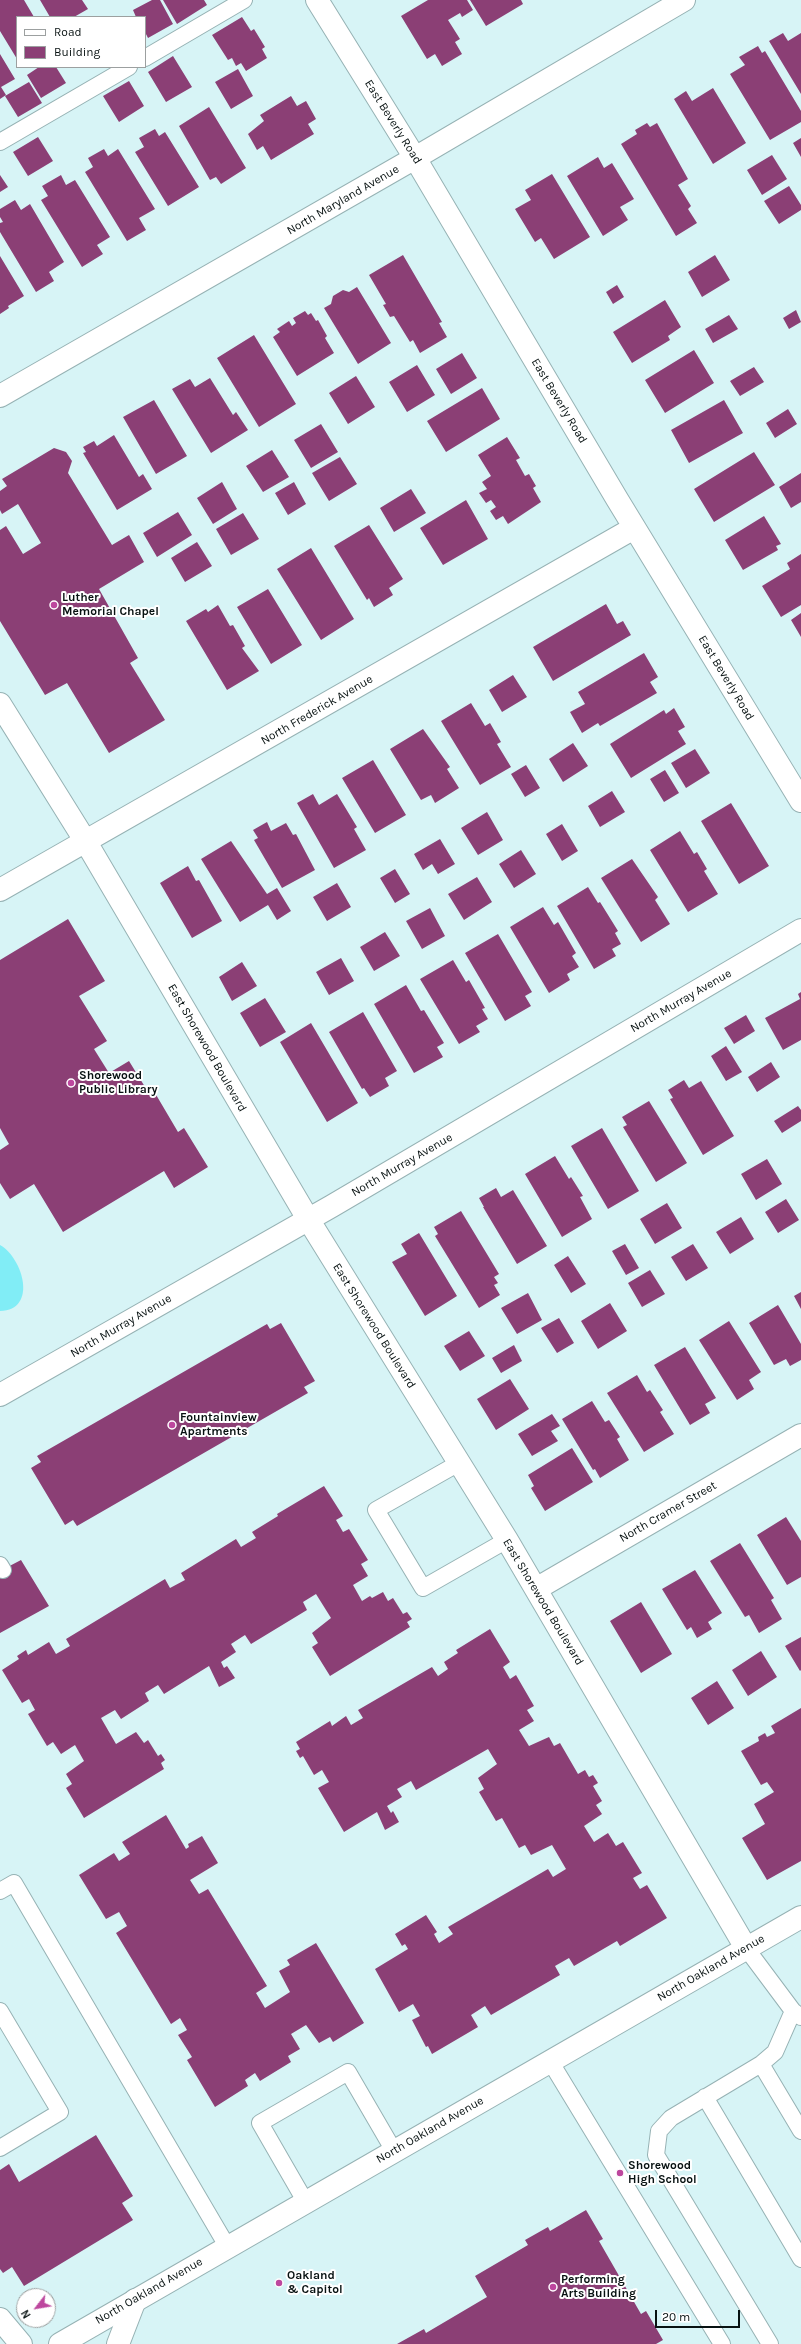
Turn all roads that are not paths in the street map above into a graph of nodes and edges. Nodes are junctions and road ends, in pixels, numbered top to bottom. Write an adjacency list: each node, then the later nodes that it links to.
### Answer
1 (244, 0): 4 (lane)
2 (317, 0): 7 (street, East Beverly Road)
3 (684, 0): 7 (street, North Maryland Avenue)
4 (146, 57)
5 (127, 68): 6 (lane)
6 (0, 142)
7 (415, 158): 8 (street, North Maryland Avenue); 9 (street, East Beverly Road)
8 (0, 396)
9 (634, 528): 11 (street, East Beverly Road); 12 (street, North Frederick Avenue)
10 (0, 704): 12 (street, East Shorewood Boulevard)
11 (801, 801)
12 (86, 842): 13 (street, North Frederick Avenue); 15 (street, East Shorewood Boulevard)
13 (0, 890)
14 (801, 930): 15 (street, North Murray Avenue)
15 (308, 1219): 16 (street, North Murray Avenue); 18 (street, East Shorewood Boulevard)
16 (0, 1395)
17 (801, 1434): 20 (street, North Cramer Street)
18 (459, 1463): 19 (street, East Shorewood Boulevard); 19 (lane)
19 (507, 1540): 20 (street, East Shorewood Boulevard)
20 (536, 1589): 23 (street, East Shorewood Boulevard)
21 (0, 1892): 33 (lane)
22 (801, 1917): 23 (street, North Oakland Avenue)
23 (746, 1948): 25 (lane); 26 (street, North Oakland Avenue)
24 (0, 2011): 30 (lane)
25 (797, 2014): 27 (lane)
26 (550, 2061): 31 (street, North Oakland Avenue); 40 (lane)
27 (761, 2064): 28 (lane); 29 (lane)
28 (705, 2097): 34 (lane); 41 (lane)
29 (801, 2131)
30 (0, 2148)
31 (394, 2150): 32 (street, North Oakland Avenue); 32 (lane)
32 (305, 2201): 33 (street, North Oakland Avenue)
33 (226, 2246): 35 (street, North Oakland Avenue)
34 (801, 2258)
35 (135, 2300): 38 (street, North Oakland Avenue); 39 (street)
36 (0, 2319): 37 (street)
37 (21, 2344)
38 (60, 2344)
39 (118, 2344)
40 (722, 2344)
41 (770, 2344)

